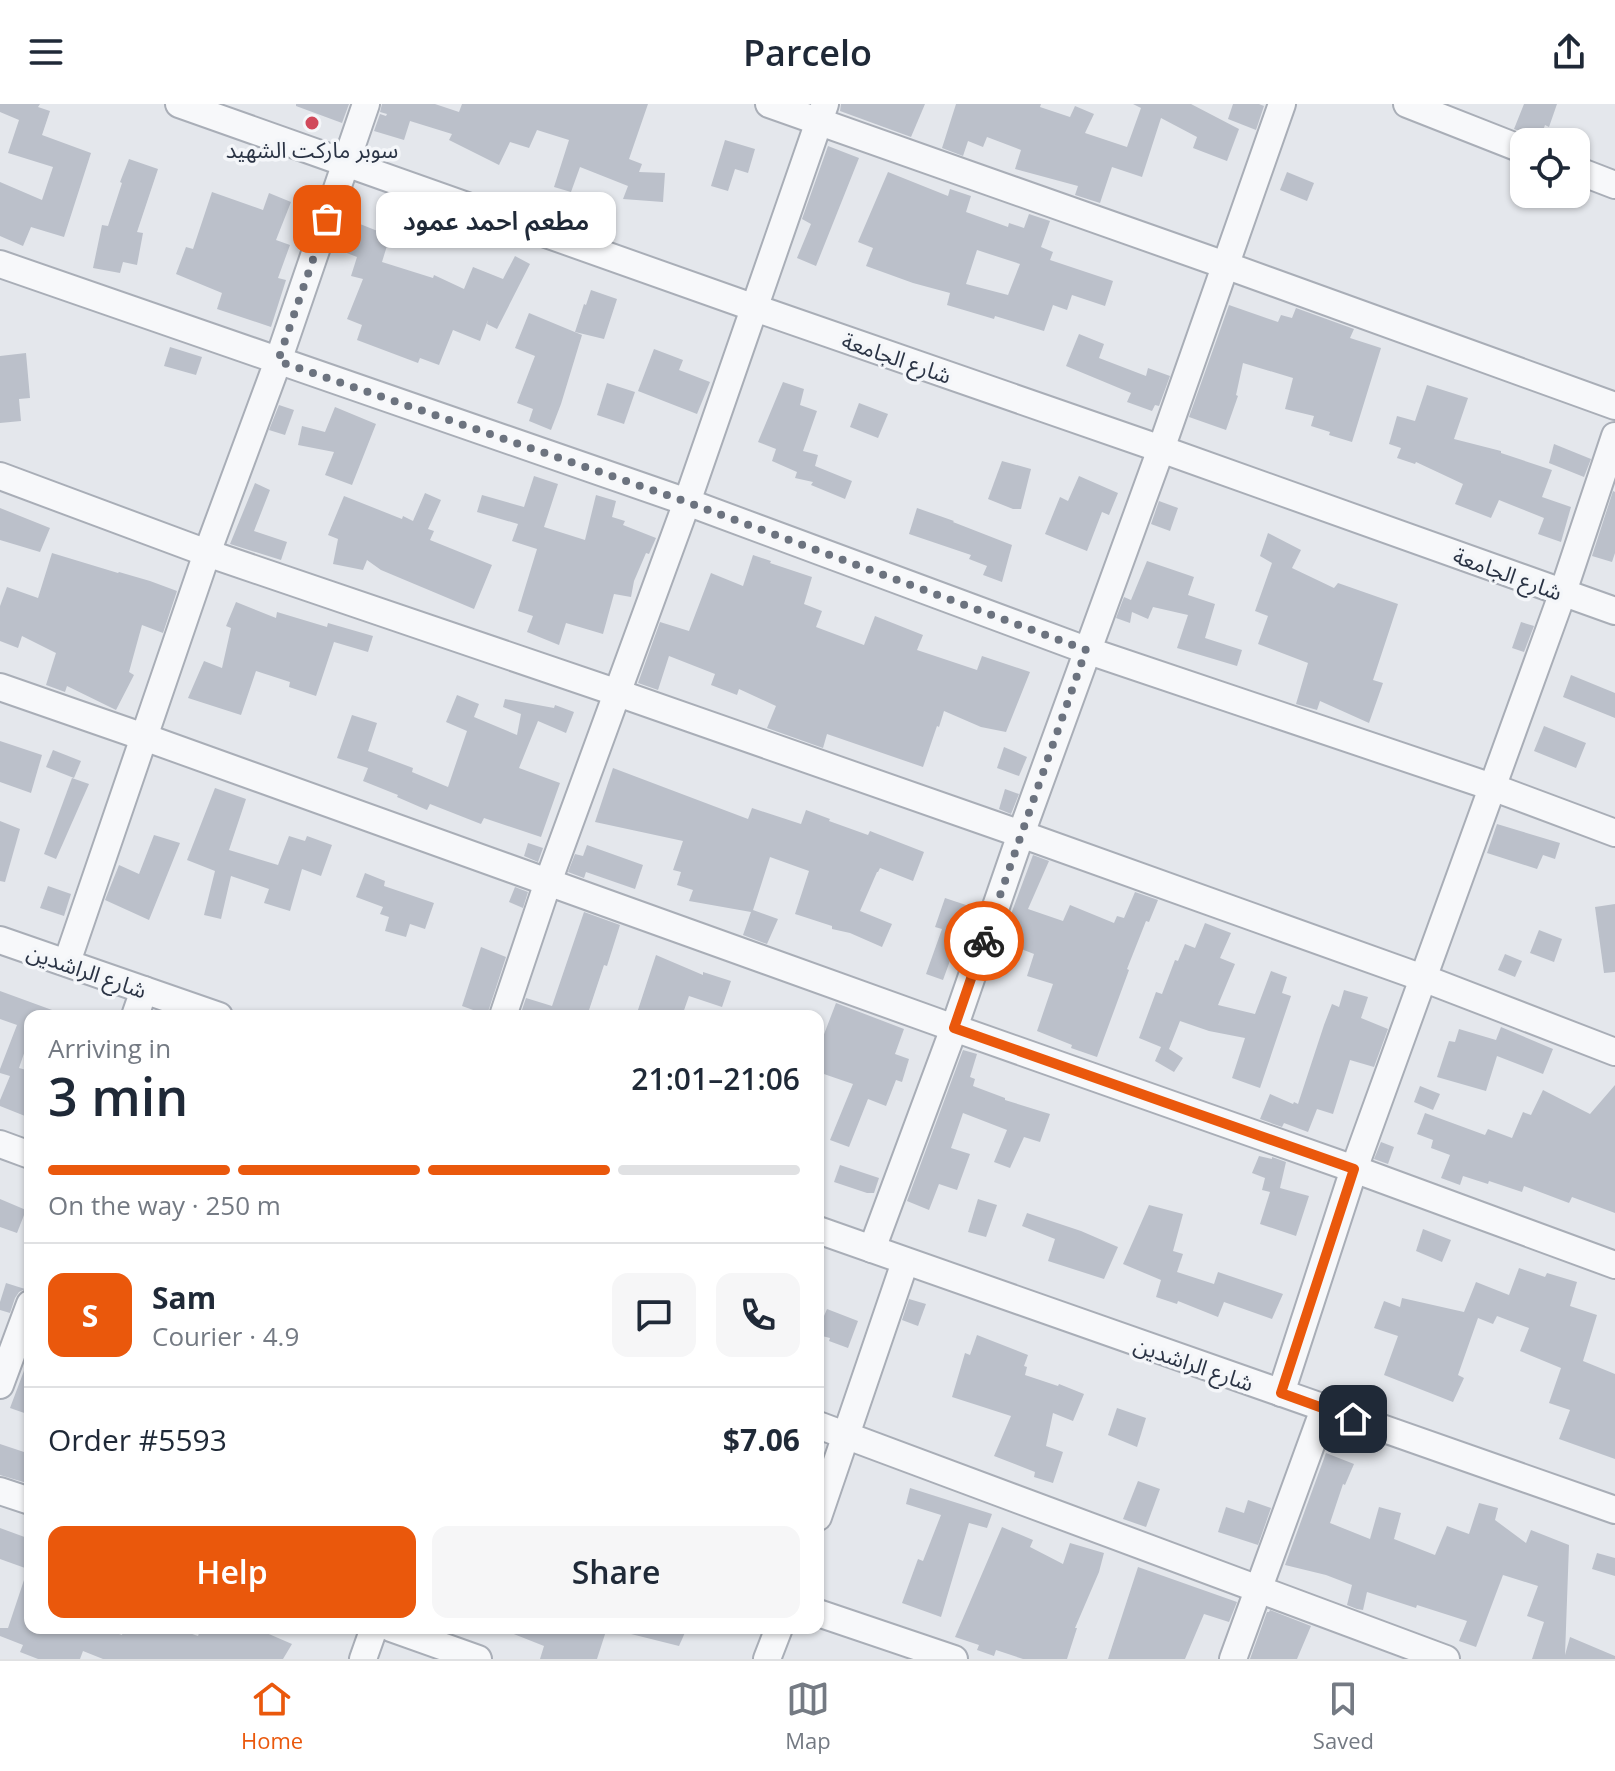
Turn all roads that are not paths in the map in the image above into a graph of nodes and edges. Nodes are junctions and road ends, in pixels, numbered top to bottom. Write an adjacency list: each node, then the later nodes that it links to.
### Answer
1 (179, 104): 8 (street, شارع الجامعة)
2 (366, 104): 8 (street)
3 (769, 104): 6 (street)
4 (1282, 104): 12 (street)
5 (1407, 104): 7 (street)
6 (821, 113): 12 (street); 13 (street)
7 (1510, 144)
8 (346, 162): 13 (street, شارع الجامعة); 14 (street)
9 (1590, 175): 10 (street)
10 (1615, 185)
11 (0, 264): 14 (street)
12 (1225, 265): 15 (street); 17 (street)
13 (755, 308): 17 (street, شارع الجامعة); 19 (street)
14 (278, 361): 19 (street); 20 (street)
15 (1615, 406)
16 (1615, 436): 21 (street)
17 (1161, 449): 21 (street, شارع الجامعة); 23 (street)
18 (0, 476): 20 (street)
19 (687, 502): 23 (street); 25 (street)
20 (207, 553): 25 (street); 26 (street)
21 (1563, 592): 22 (street, شارع الجامعة); 27 (street)
22 (1615, 611)
23 (1086, 650): 27 (street); 29 (street)
24 (0, 687): 26 (street)
25 (618, 693): 29 (street); 30 (street)
26 (144, 737): 30 (street); 32 (street)
27 (1492, 787): 28 (street); 33 (street)
28 (1615, 833)
29 (1021, 834): 33 (street); 38 (street)
30 (548, 882): 37 (street); 38 (street)
31 (0, 940): 32 (street, شارع الراشدين)
32 (67, 962): 34 (street, شارع الراشدين)
33 (1423, 978): 39 (street); 42 (street)
34 (144, 990): 35 (street); 36 (street, شارع الراشدين)
35 (137, 1010)
36 (202, 1010)
37 (505, 1010)
38 (954, 1028): 42 (street); 44 (street)
39 (1615, 1052)
40 (0, 1144): 41 (street)
41 (24, 1153)
42 (1354, 1169): 46 (street); 49 (street)
43 (824, 1232): 44 (street, شارع الراشدين)
44 (872, 1249): 45 (street, شارع الراشدين)
45 (905, 1262): 49 (street, شارع الراشدين); 52 (street)
46 (1615, 1265)
47 (17, 1329): 48 (street)
48 (0, 1385)
49 (1281, 1393): 50 (street, شارع الراشدين)
50 (1324, 1409): 56 (street, شارع الراشدين); 57 (street)
51 (824, 1427): 52 (street)
52 (846, 1435): 55 (street); 57 (street)
53 (0, 1491): 54 (street)
54 (24, 1499)
55 (824, 1499)
56 (1615, 1510)
57 (1259, 1590): 66 (street); 67 (street)
58 (824, 1615): 65 (street)
59 (372, 1634): 62 (street)
60 (408, 1634): 63 (street)
61 (777, 1634): 64 (street)
62 (363, 1659)
63 (478, 1659)
64 (767, 1659)
65 (954, 1659)
66 (1233, 1659)
67 (1446, 1659)

